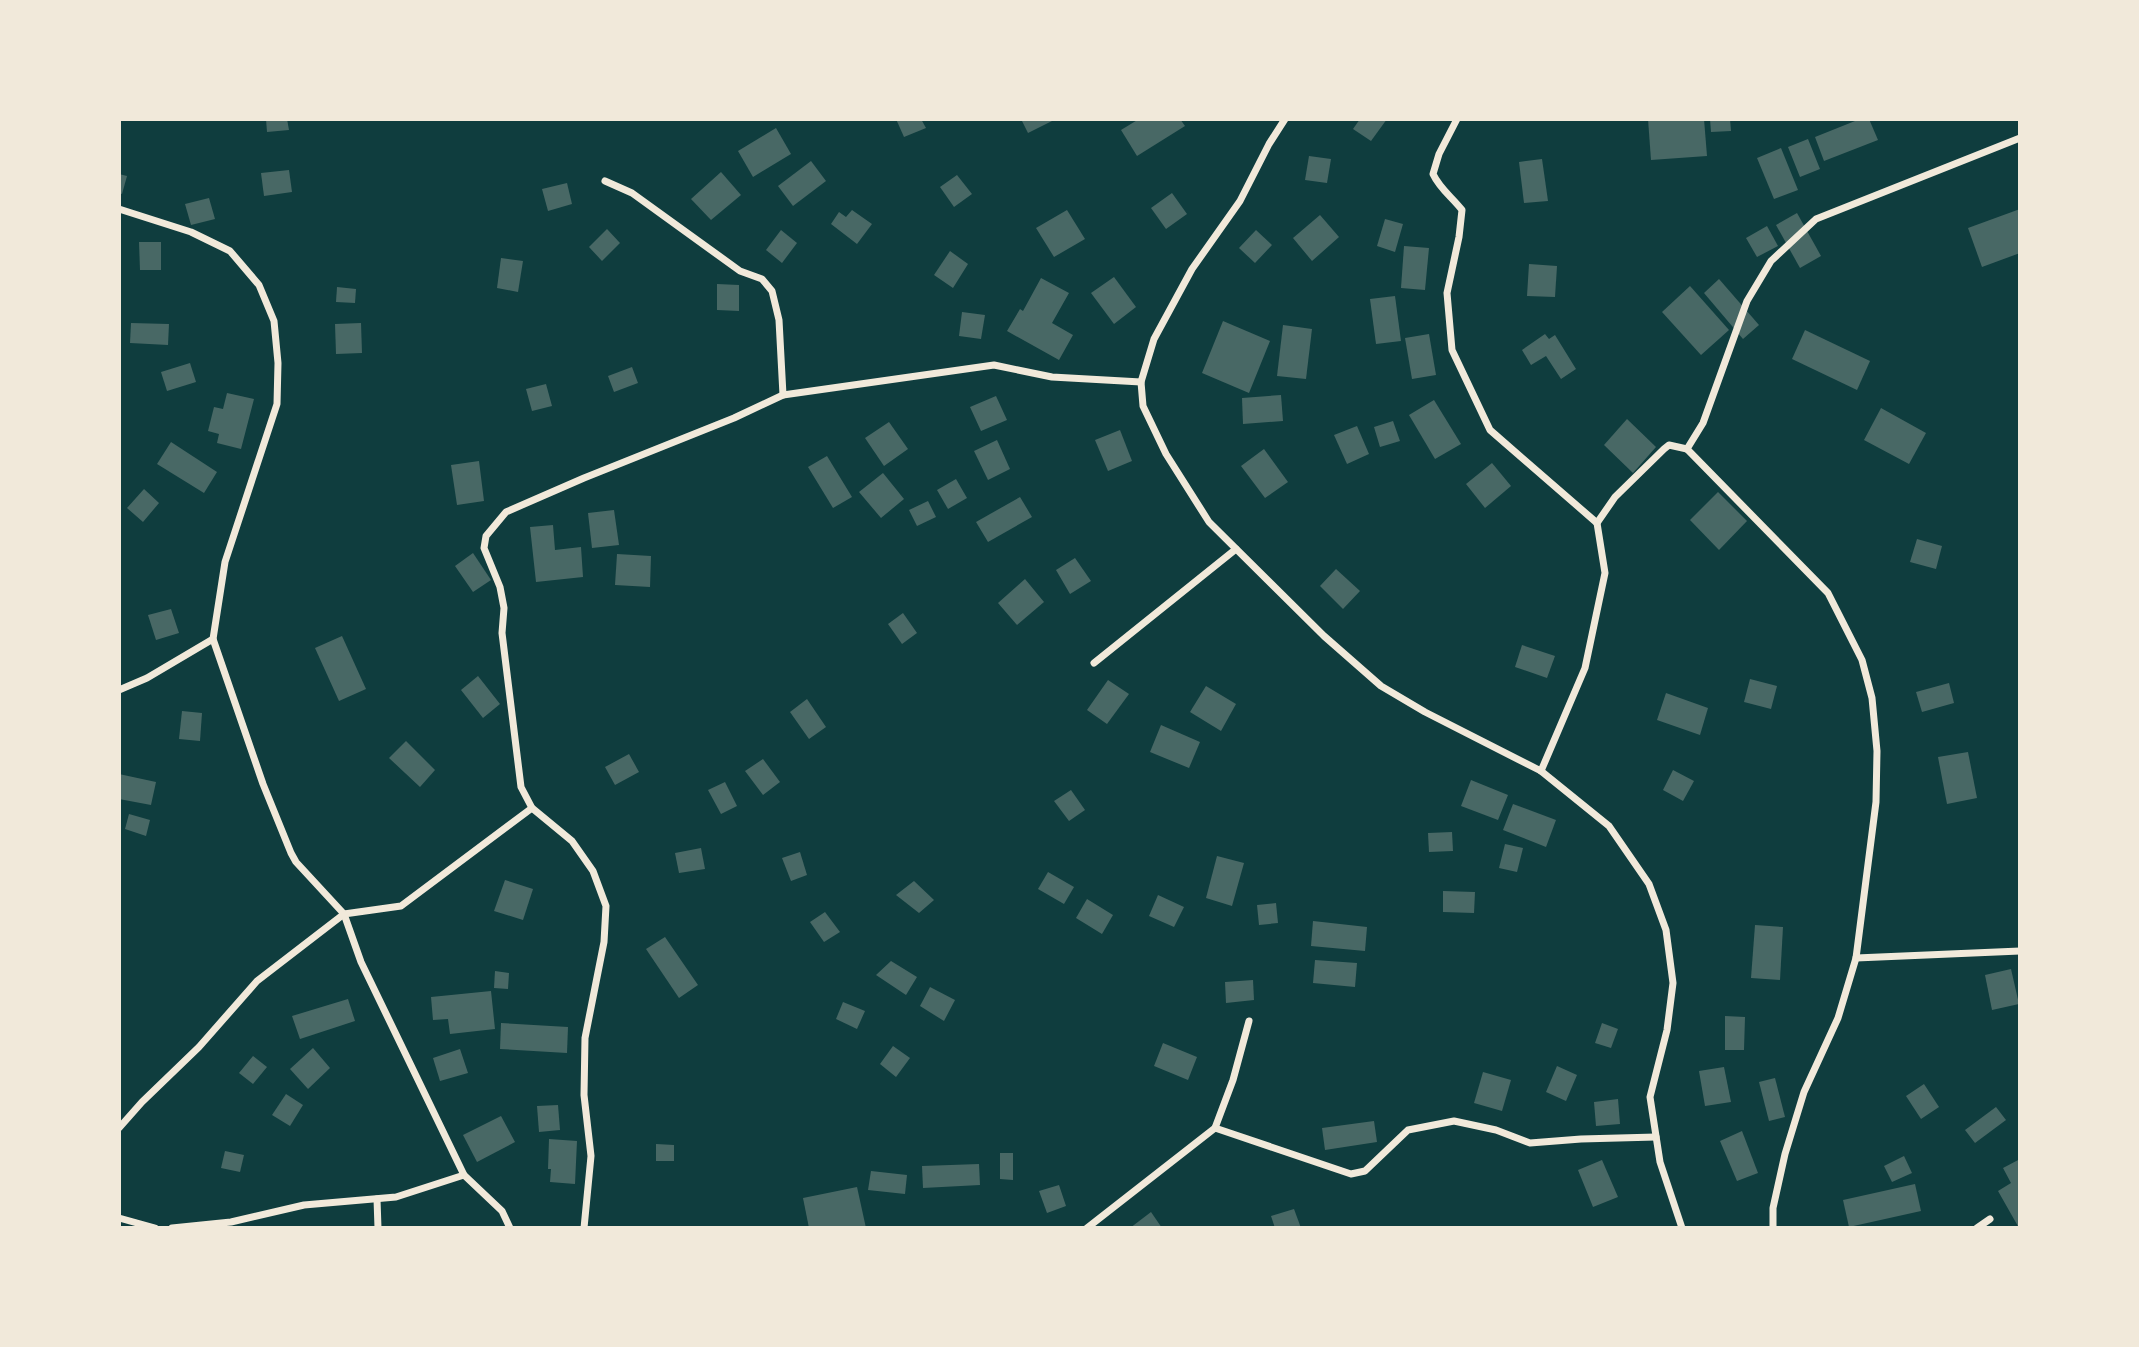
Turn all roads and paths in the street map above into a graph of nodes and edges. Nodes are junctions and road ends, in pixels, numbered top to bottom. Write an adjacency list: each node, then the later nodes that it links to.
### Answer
1 (1285, 119): 6 (street)
2 (1457, 119): 9 (street)
3 (2020, 138): 8 (street)
4 (605, 181): 7 (street)
5 (119, 209): 11 (street)
6 (1141, 382): 7 (street); 10 (street)
7 (783, 395): 15 (street)
8 (1687, 449): 9 (street); 18 (street)
9 (1597, 523): 14 (street)
10 (1236, 549): 12 (street); 14 (street)
11 (213, 639): 13 (street); 16 (street)
12 (1094, 663)
13 (119, 690)
14 (1541, 771): 22 (street)
15 (532, 808): 16 (street); 31 (street)
16 (344, 914): 20 (street); 23 (street)
17 (2020, 951): 18 (street)
18 (1856, 958): 34 (street)
19 (1249, 1021): 21 (street)
20 (119, 1128)
21 (1215, 1128): 22 (street); 32 (street)
22 (1656, 1137): 33 (street)
23 (464, 1175): 24 (street); 30 (street)
24 (377, 1199): 28 (street); 29 (street)
25 (119, 1218): 27 (street)
26 (1990, 1219): 35 (street)
27 (155, 1228)
28 (172, 1228)
29 (378, 1228)
30 (510, 1228)
31 (584, 1228)
32 (1087, 1228)
33 (1682, 1228)
34 (1773, 1228)
35 (1977, 1228)

